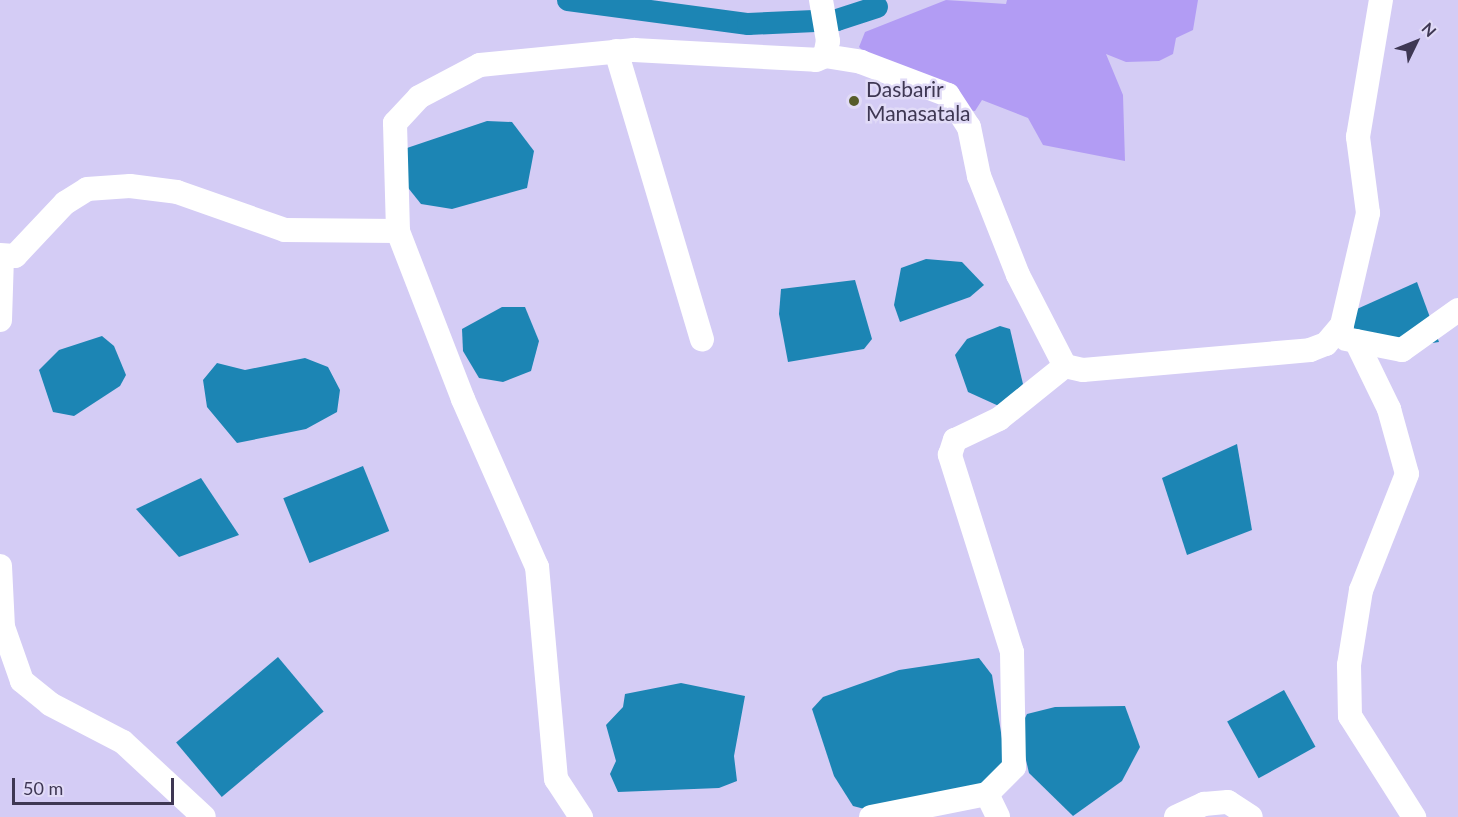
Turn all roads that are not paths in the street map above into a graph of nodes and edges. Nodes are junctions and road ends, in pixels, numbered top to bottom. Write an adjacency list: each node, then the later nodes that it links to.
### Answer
1 (821, 0): 3 (street)
2 (1381, 0): 10 (street)
3 (827, 49): 4 (street); 11 (street)
4 (616, 51): 5 (street); 9 (street)
5 (398, 231): 6 (street); 15 (street)
6 (1, 256): 7 (street)
7 (1, 310)
8 (1458, 310): 10 (street)
9 (702, 339)
10 (1345, 339): 11 (street); 20 (street)
11 (1065, 366): 13 (street)
12 (0, 566): 14 (street)
13 (987, 794): 16 (street); 17 (street)
14 (204, 817)
15 (581, 817)
16 (871, 817)
17 (998, 817)
18 (1176, 817): 19 (street)
19 (1251, 817)
20 (1414, 817)

